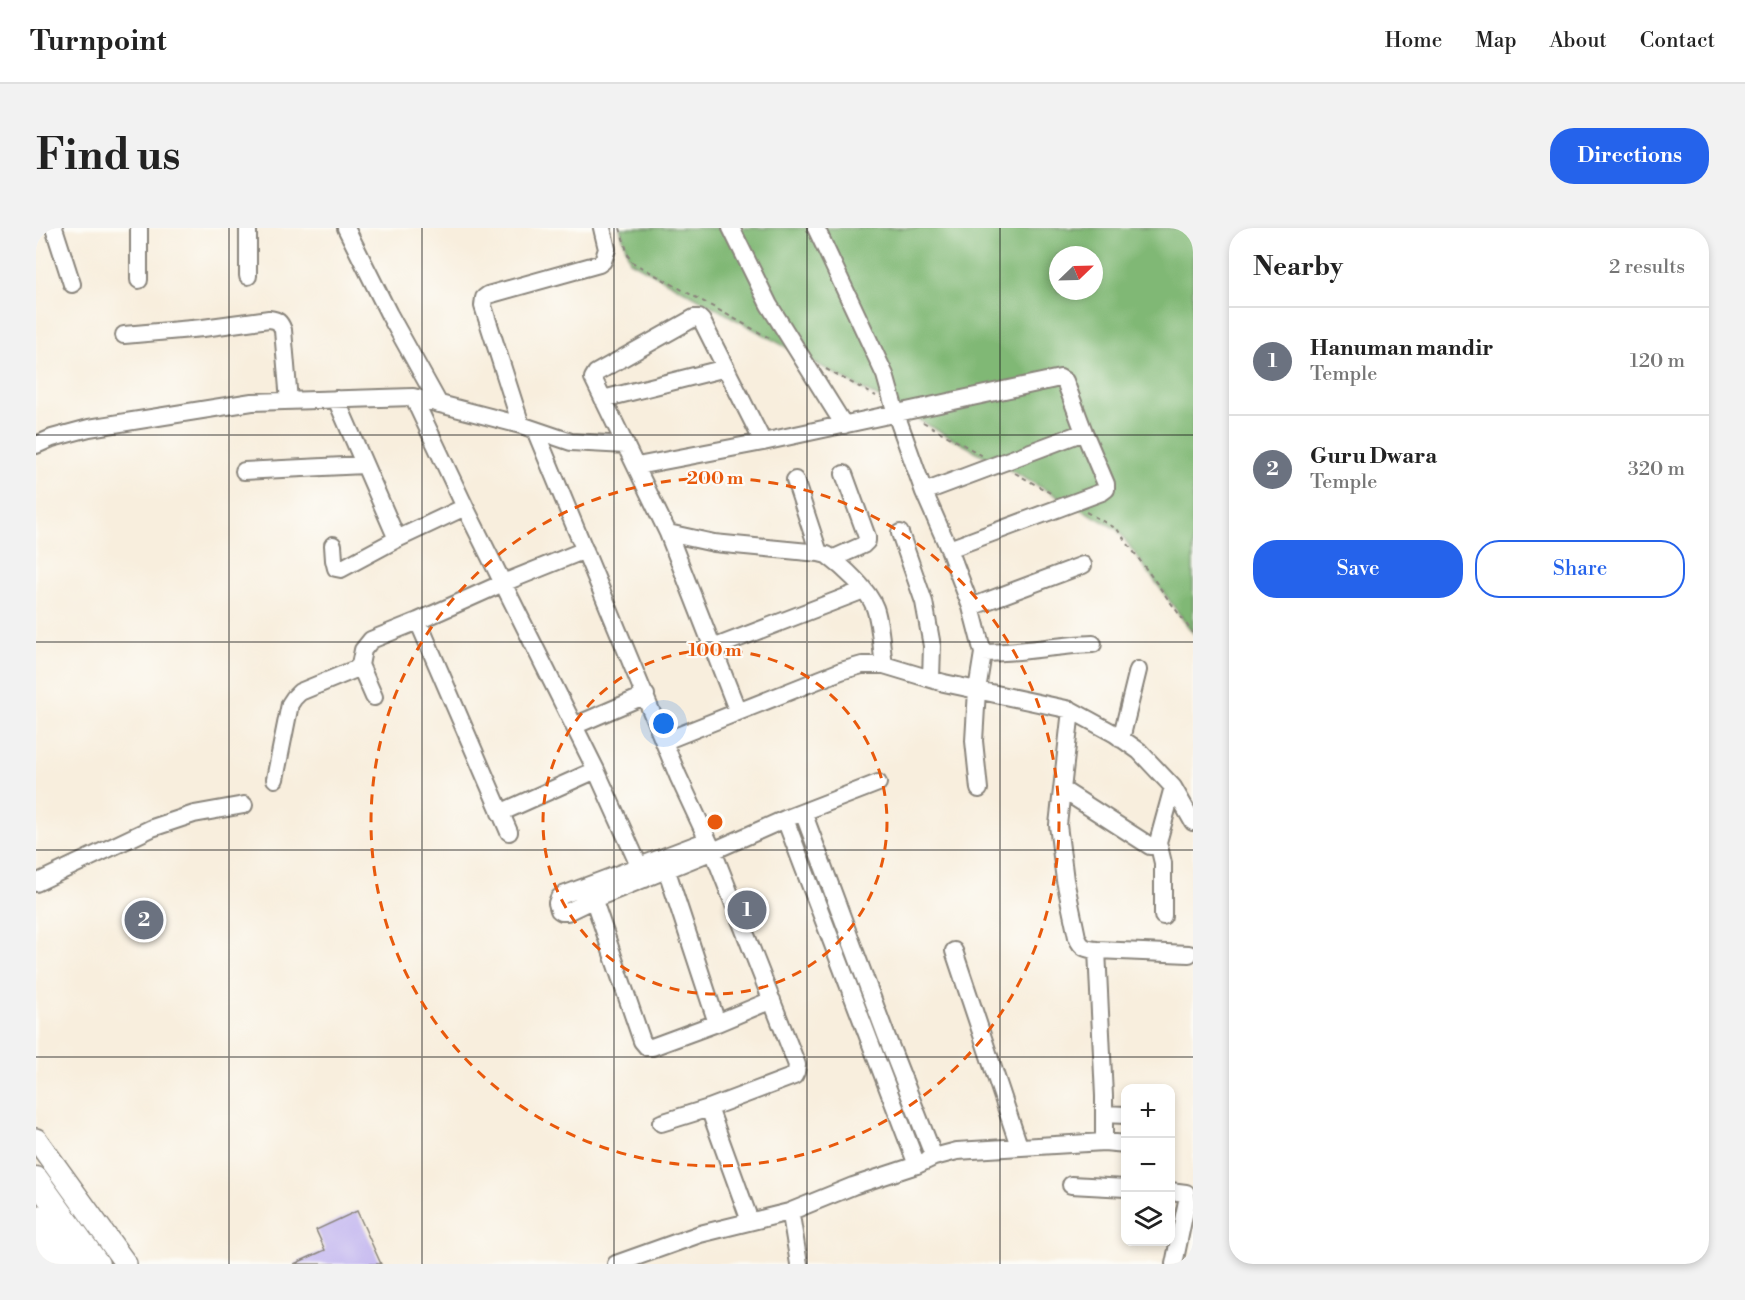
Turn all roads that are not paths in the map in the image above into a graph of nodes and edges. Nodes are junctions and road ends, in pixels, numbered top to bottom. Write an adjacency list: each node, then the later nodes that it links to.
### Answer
1 (54, 228): 10 (street)
2 (139, 228): 9 (street)
3 (248, 228): 8 (street)
4 (346, 228): 17 (street)
5 (602, 228): 20 (street)
6 (730, 228): 19 (street)
7 (816, 228): 18 (street)
8 (248, 276)
9 (139, 280)
10 (72, 284)
11 (124, 335): 16 (street)
12 (726, 368): 15 (street); 15 (street); 22 (street)
13 (413, 397): 14 (street); 17 (street); 31 (street)
14 (336, 399): 16 (street); 25 (street)
15 (603, 399): 24 (street)
16 (288, 401): 23 (street)
17 (439, 404): 20 (street)
18 (896, 414): 19 (street); 21 (street); 30 (street)
19 (844, 425): 22 (street)
20 (528, 428): 24 (street); 37 (street)
21 (1084, 432): 30 (street); 36 (street)
22 (763, 442): 26 (street)
23 (36, 445)
24 (626, 445): 26 (street)
25 (364, 465): 27 (street); 34 (street)
26 (637, 466): 32 (street)
27 (244, 471)
28 (844, 474): 38 (street)
29 (795, 480): 38 (street)
30 (924, 492): 36 (street)
31 (465, 507): 34 (street); 40 (street)
32 (668, 533): 38 (street); 45 (street)
33 (900, 533): 50 (street)
34 (397, 539): 35 (street)
35 (333, 545)
36 (949, 549): 42 (street)
37 (585, 550): 40 (street); 52 (street)
38 (825, 556): 41 (street)
39 (1083, 565): 42 (street)
40 (502, 583): 43 (street); 56 (street)
41 (864, 590): 45 (street); 48 (street)
42 (971, 607): 46 (street)
43 (418, 621): 47 (street); 67 (street)
44 (1093, 644): 46 (street)
45 (713, 648): 55 (street)
46 (983, 653): 51 (street)
47 (360, 665): 53 (street); 60 (street)
48 (884, 665): 50 (street); 55 (street)
49 (1138, 670): 57 (street)
50 (932, 679): 51 (street)
51 (977, 690): 54 (street); 63 (street)
52 (646, 695): 56 (street); 58 (street)
53 (374, 697)
54 (1071, 710): 57 (street); 64 (street)
55 (738, 712): 58 (street)
56 (574, 726): 59 (street)
57 (1121, 739): 62 (street)
58 (665, 741): 72 (street)
59 (596, 770): 67 (street); 74 (street)
60 (275, 779)
61 (878, 783): 66 (street)
62 (1173, 787): 69 (street); 71 (street)
63 (979, 789)
64 (1063, 790): 71 (street); 78 (street)
65 (244, 805): 75 (street)
66 (803, 812): 68 (street); 90 (street)
67 (500, 813): 70 (street)
68 (785, 819): 72 (street); 91 (street)
69 (1193, 822)
70 (509, 832)
71 (1158, 842): 76 (street)
72 (711, 846): 73 (street); 80 (street)
73 (665, 864): 74 (street); 81 (street)
74 (642, 872): 81 (street)
75 (36, 883)
76 (1163, 916)
77 (954, 951): 89 (street)
78 (1097, 951): 79 (street); 83 (street)
79 (1189, 954)
80 (771, 1000): 81 (street); 82 (street)
81 (717, 1023)
82 (709, 1108): 85 (street); 99 (street)
83 (1104, 1114): 84 (street); 87 (street)
84 (1121, 1115)
85 (661, 1123)
86 (36, 1139): 104 (main road)
87 (1104, 1142): 88 (street); 89 (street)
88 (1121, 1144)
89 (1019, 1146): 90 (street)
90 (934, 1157): 91 (street)
91 (917, 1165): 97 (street)
92 (36, 1179): 103 (highway)
93 (1071, 1185): 94 (street)
94 (1121, 1188)
95 (1175, 1192): 96 (street)
96 (1190, 1201): 107 (street)
97 (789, 1212): 99 (street); 106 (street)
98 (36, 1217): 102 (highway)
99 (750, 1221): 105 (street)
100 (36, 1240): 101 (main road)
101 (54, 1264)
102 (69, 1264)
103 (97, 1264)
104 (126, 1264)
105 (616, 1264)
106 (799, 1264)
107 (1174, 1264)

